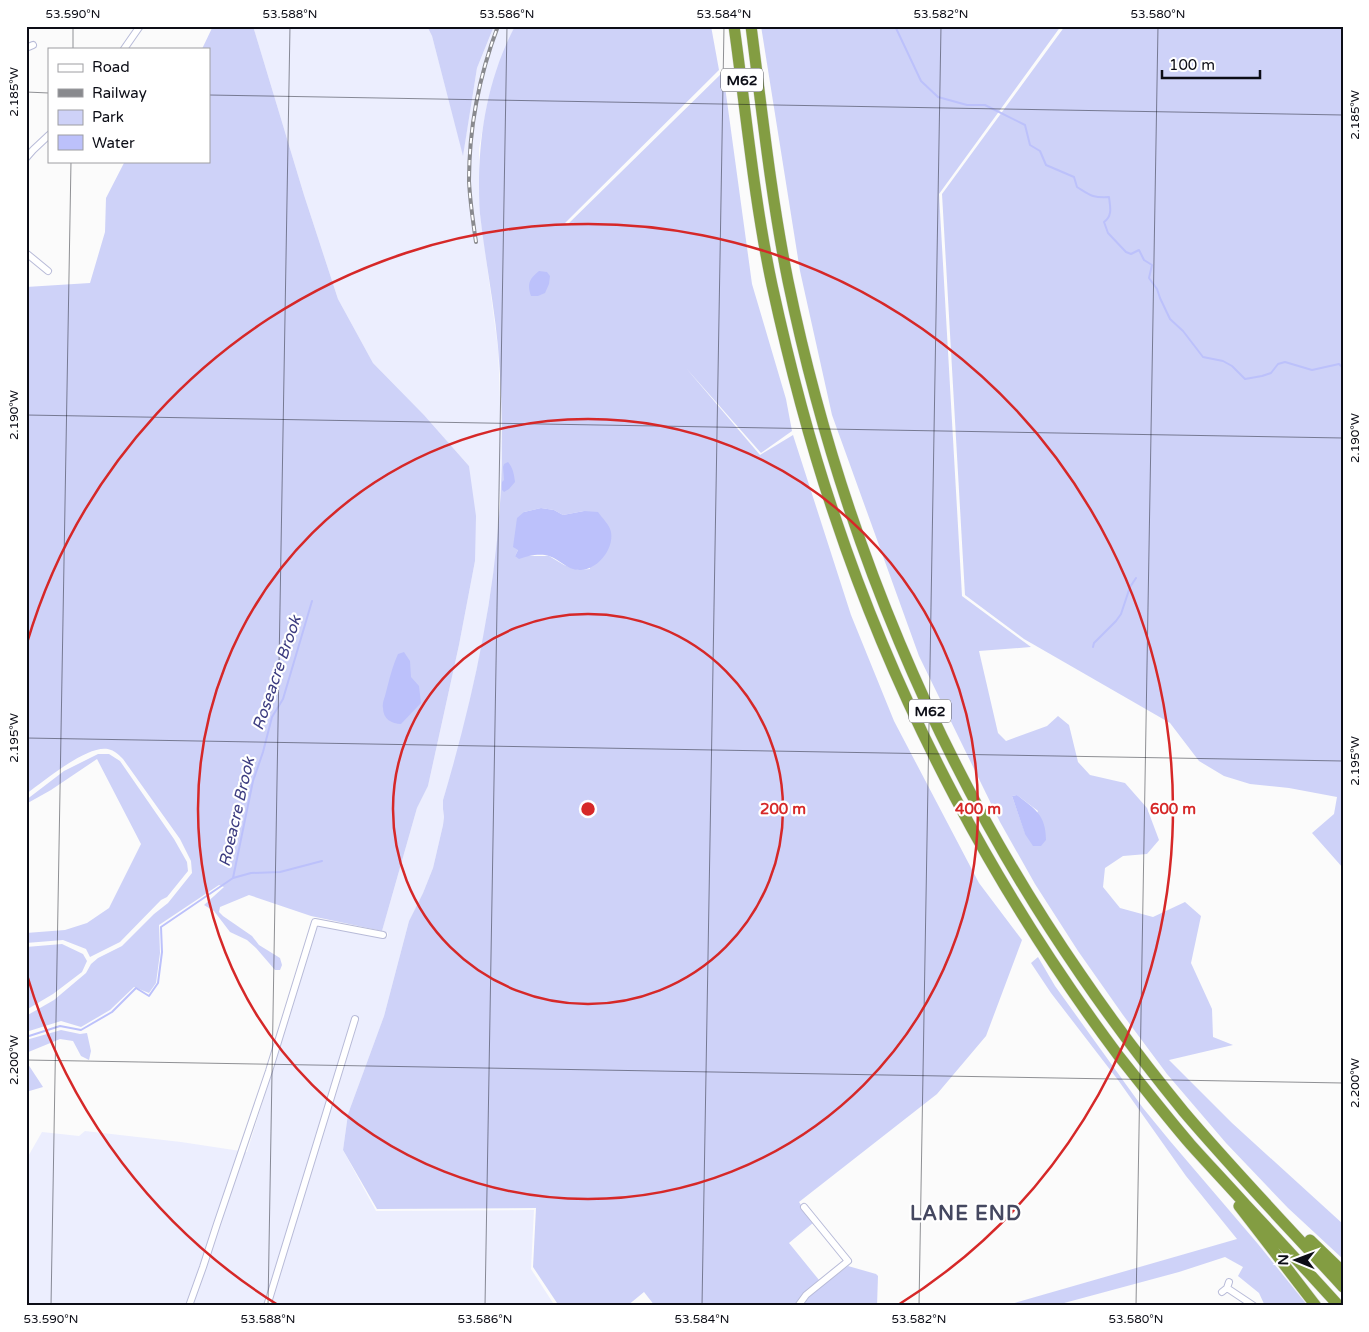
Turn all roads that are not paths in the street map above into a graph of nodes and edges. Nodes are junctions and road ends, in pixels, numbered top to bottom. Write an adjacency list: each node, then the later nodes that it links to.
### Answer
1 (140, 26): 6 (street)
2 (734, 26): 13 (highway, M62)
3 (751, 26): 14 (highway, M62)
4 (34, 45): 5 (street)
5 (26, 48)
6 (125, 48)
7 (48, 136): 8 (street)
8 (26, 158)
9 (26, 253): 10 (street)
10 (48, 271)
11 (382, 935): 19 (street)
12 (355, 1019): 20 (street)
13 (1193, 1148): 23 (highway, M62); 24 (highway, M62)
14 (1236, 1170): 16 (highway, M62); 17 (highway, M62)
15 (804, 1207): 21 (street)
16 (1343, 1272)
17 (1343, 1287)
18 (1226, 1288): 22 (street)
19 (189, 1306)
20 (267, 1306)
21 (798, 1306)
22 (1254, 1306)
23 (1316, 1306)
24 (1339, 1306)

